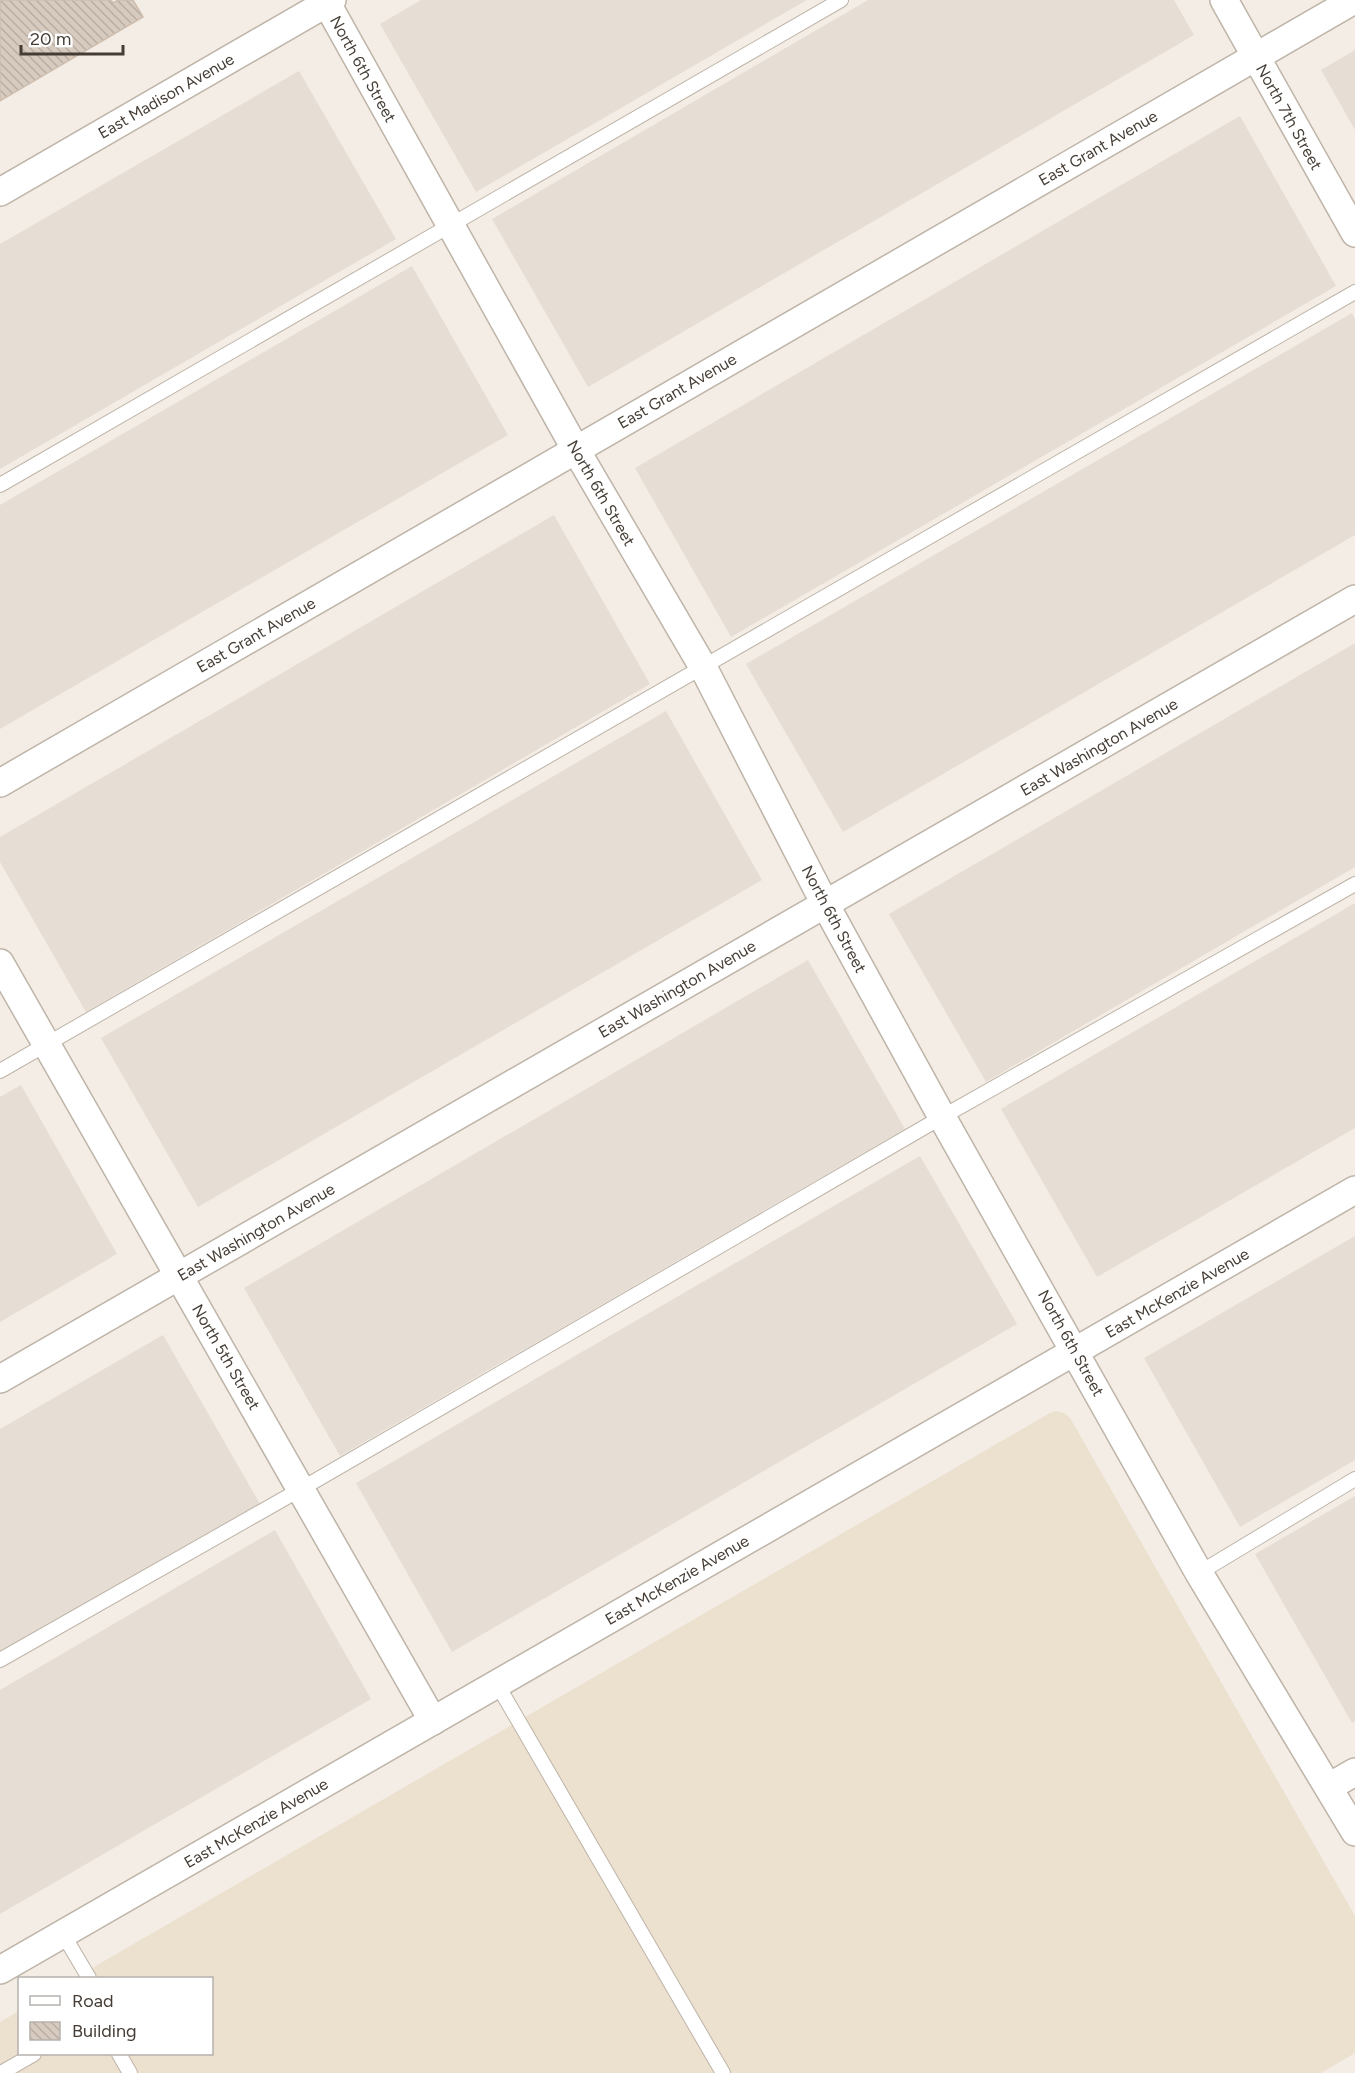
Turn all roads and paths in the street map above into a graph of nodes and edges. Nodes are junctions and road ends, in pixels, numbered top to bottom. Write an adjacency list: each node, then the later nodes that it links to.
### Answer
1 (841, 0): 7 (lane)
2 (1224, 0): 5 (street, North 7th Street)
3 (1354, 0): 5 (street, East Grant Avenue)
4 (327, 1): 6 (street, East Madison Avenue); 7 (street, North 6th Street)
5 (1256, 57): 8 (street, North 7th Street); 10 (street, East Grant Avenue)
6 (0, 192)
7 (450, 225): 10 (street, North 6th Street); 11 (lane)
8 (1355, 233)
9 (1355, 292): 13 (lane)
10 (576, 450): 13 (street, North 6th Street); 14 (street, East Grant Avenue)
11 (0, 485)
12 (1355, 599): 16 (street, East Washington Avenue)
13 (703, 667): 16 (street, North 6th Street); 18 (lane)
14 (0, 783)
15 (1355, 884): 20 (lane)
16 (825, 904): 20 (street, North 6th Street); 22 (street, East Washington Avenue)
17 (0, 963): 18 (street, North 5th Street)
18 (46, 1044): 19 (lane); 22 (street, North 5th Street)
19 (0, 1071)
20 (942, 1117): 23 (street, North 6th Street); 26 (lane)
21 (1355, 1190): 23 (street, East McKenzie Avenue)
22 (179, 1276): 24 (street, East Washington Avenue); 26 (street, North 5th Street)
23 (1076, 1351): 27 (street, North 6th Street); 29 (street, East McKenzie Avenue)
24 (0, 1380)
25 (1355, 1479): 27 (lane)
26 (301, 1489): 28 (lane); 30 (street, North 5th Street)
27 (1199, 1573): 32 (street, North 6th Street)
28 (0, 1660)
29 (497, 1684): 30 (street, East McKenzie Avenue); 41 (lane)
30 (433, 1721): 34 (street, East McKenzie Avenue)
31 (1355, 1772): 32 (street)
32 (1329, 1787): 33 (street, North 6th Street)
33 (1355, 1832)
34 (63, 1934): 35 (street, East McKenzie Avenue); 36 (lane)
35 (0, 1970)
36 (88, 1977)
37 (32, 2055): 39 (lane)
38 (120, 2055): 40 (lane)
39 (2, 2073)
40 (130, 2073)
41 (723, 2073)

